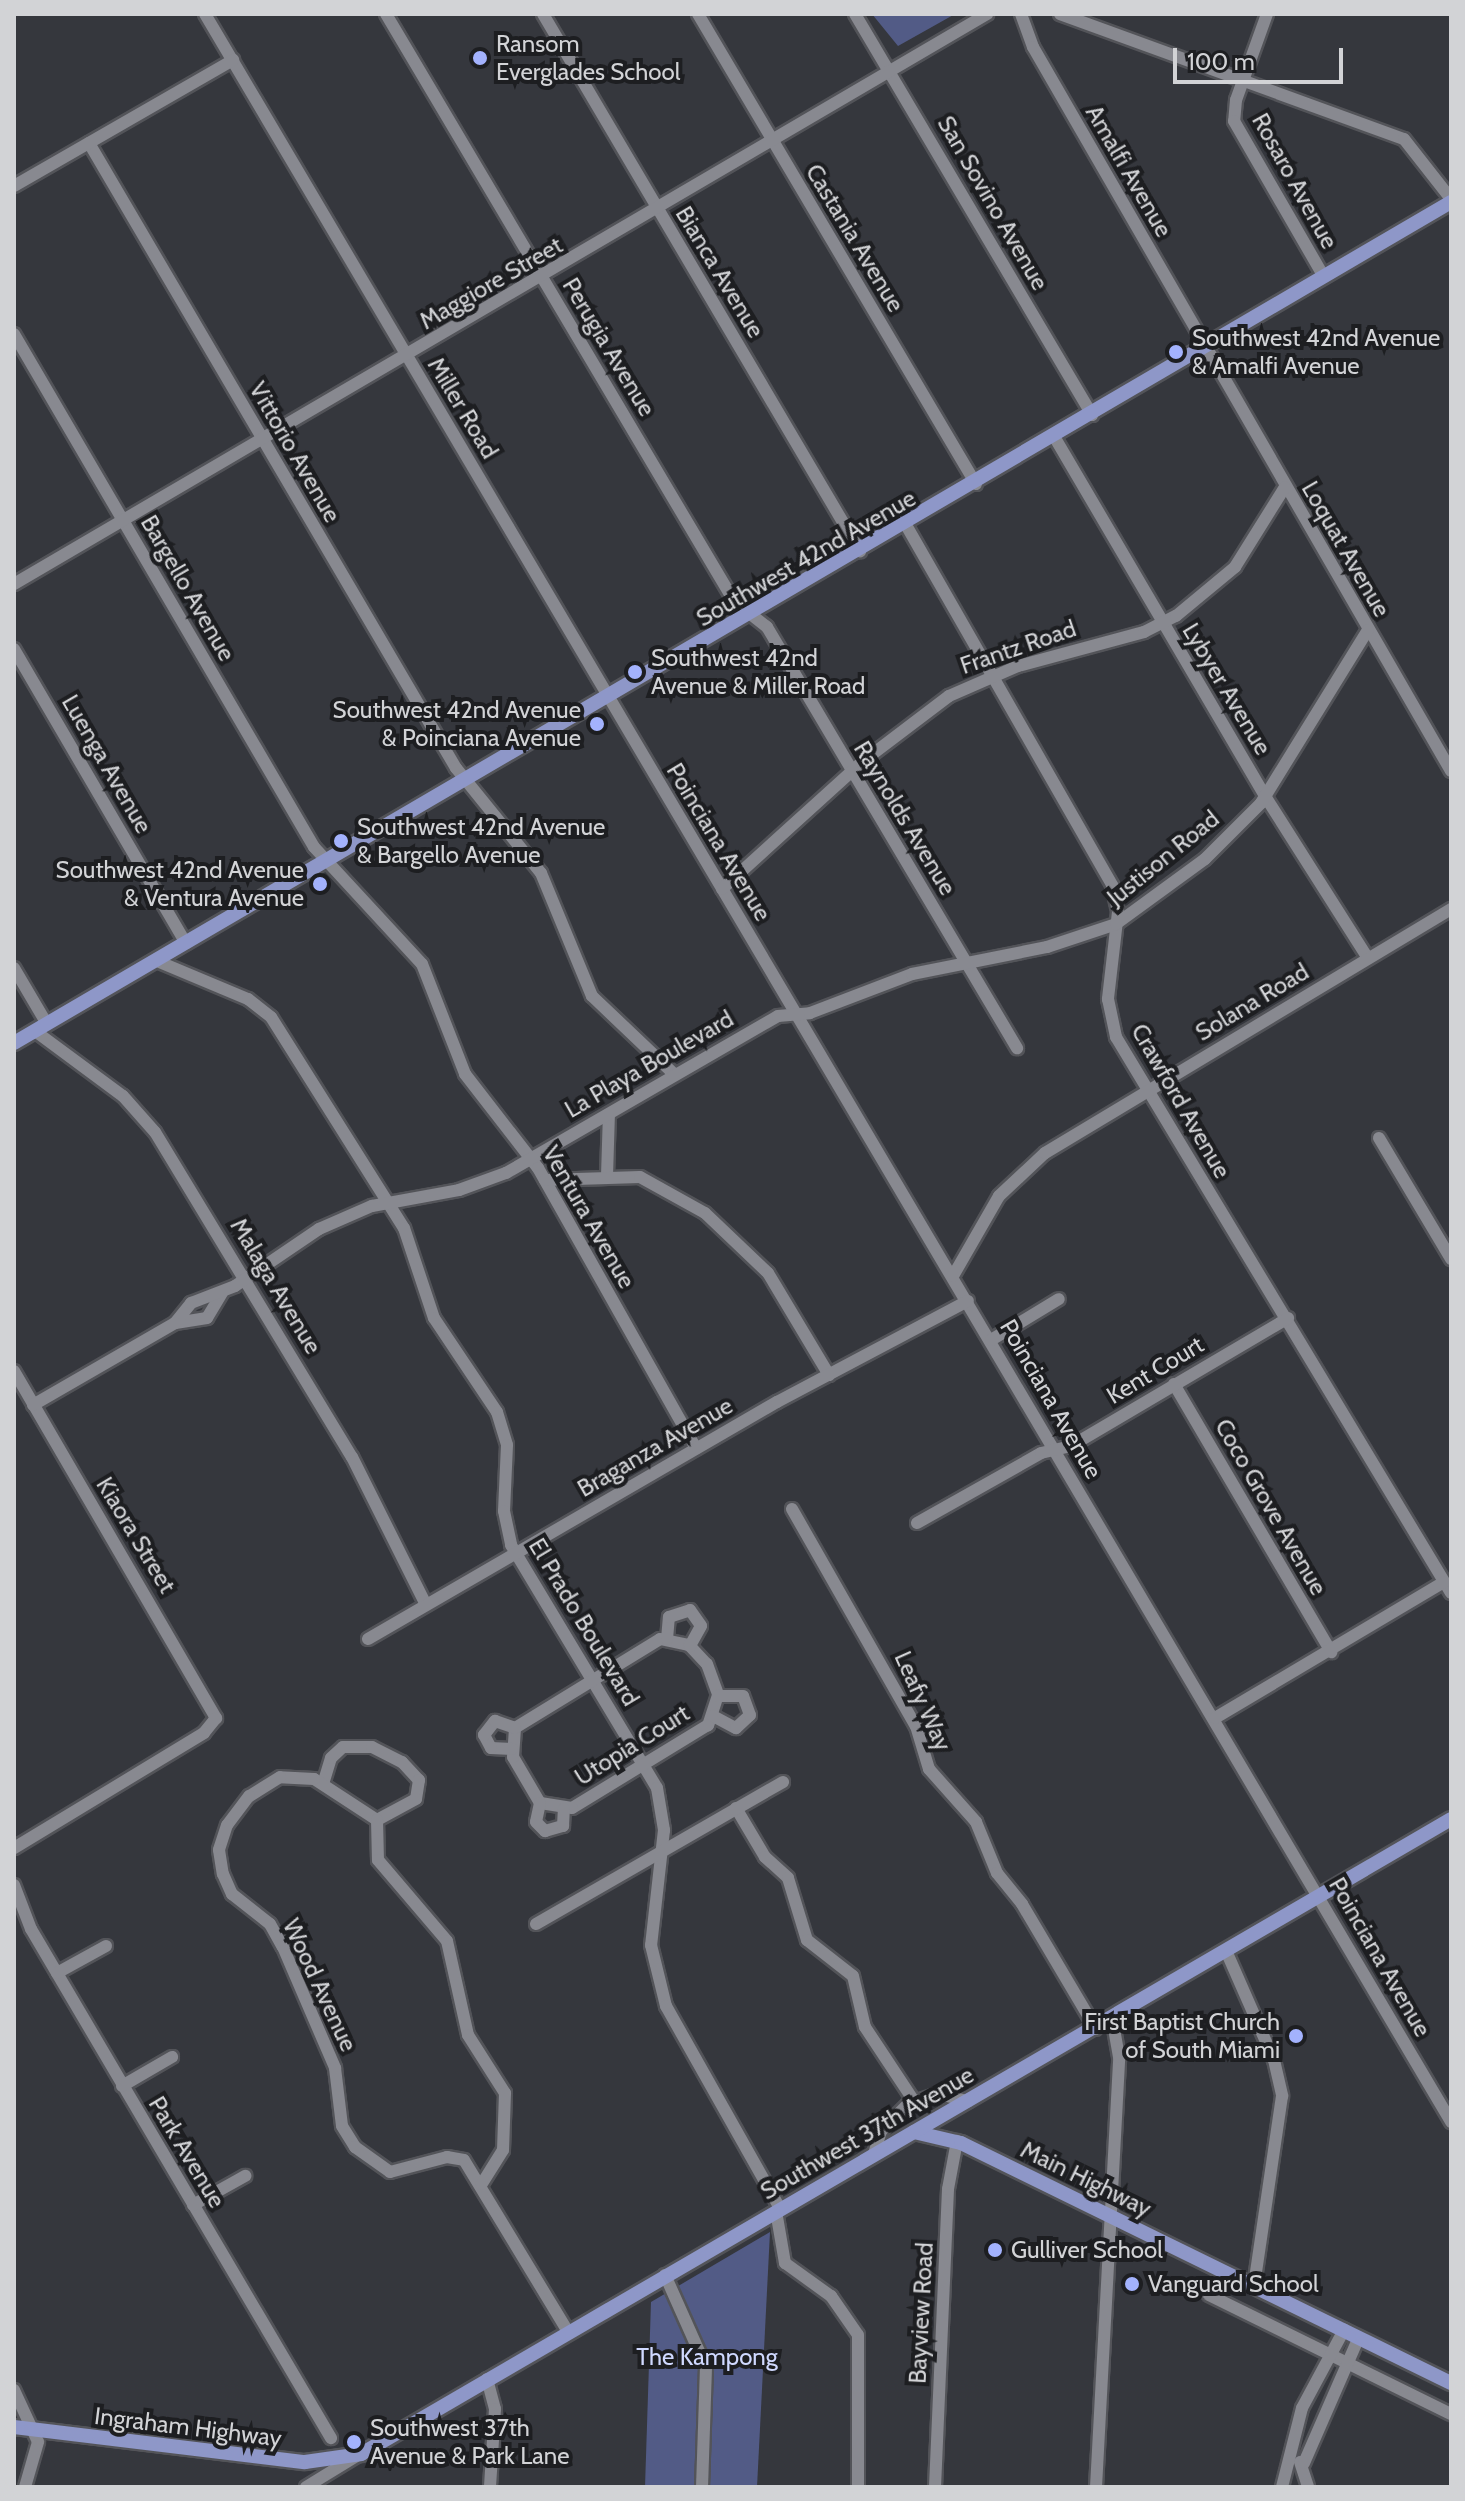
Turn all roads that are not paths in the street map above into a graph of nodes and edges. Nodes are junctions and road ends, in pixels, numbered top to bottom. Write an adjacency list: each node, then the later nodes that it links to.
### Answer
1 (205, 14): 10 (street, Miller Road)
2 (386, 14): 19 (street, Perugia Avenue)
3 (543, 14): 17 (street, Bianca Avenue)
4 (698, 14): 13 (street, Castania Avenue)
5 (855, 14): 11 (street, San Sovino Avenue)
6 (987, 14): 11 (street, Maggiore Street)
7 (1021, 14): 21 (street, Amalfi Avenue)
8 (1060, 14): 12 (street)
9 (1267, 14): 12 (street, Rosaro Avenue)
10 (233, 60): 14 (street); 22 (street, Miller Road)
11 (890, 73): 13 (street, Maggiore Street); 23 (street, San Sovino Avenue)
12 (1243, 80): 16 (street); 18 (street, Rosaro Avenue)
13 (773, 142): 17 (street, Maggiore Street); 26 (street, Castania Avenue)
14 (89, 143): 15 (street); 25 (street, Vittorio Avenue)
15 (14, 186)
16 (1451, 200): 18 (main road, Southwest 42nd Avenue)
17 (658, 210): 19 (street, Maggiore Street); 30 (street, Bianca Avenue)
18 (1324, 277): 21 (main road, Southwest 42nd Avenue)
19 (542, 279): 22 (street, Maggiore Street); 32 (street, Perugia Avenue)
20 (14, 334): 28 (street, Bargello Avenue)
21 (1205, 348): 23 (main road, Southwest 42nd Avenue); 27 (street, Loquat Avenue)
22 (407, 357): 25 (street, Maggiore Street); 37 (street, Miller Road)
23 (1092, 415): 24 (main road, Southwest 42nd Avenue)
24 (1055, 438): 26 (main road, Southwest 42nd Avenue); 33 (street, Lybyer Avenue)
25 (262, 440): 28 (street, Maggiore Street); 40 (street, Vittorio Avenue)
26 (976, 484): 29 (main road, Southwest 42nd Avenue)
27 (1285, 487): 33 (street, Frantz Road); 34 (street, Loquat Avenue)
28 (123, 520): 31 (street, Maggiore Street); 42 (street, Bargello Avenue)
29 (906, 525): 30 (main road, Southwest 42nd Avenue); 36 (street, Crawford Avenue)
30 (860, 551): 32 (main road, Southwest 42nd Avenue)
31 (14, 584)
32 (751, 616): 37 (main road, Southwest 42nd Avenue); 38 (street, Raynolds Avenue)
33 (1163, 624): 36 (street, Frantz Road); 41 (street, Lybyer Avenue)
34 (1368, 630): 39 (street, Loquat Avenue); 41 (street, Justison Road)
35 (14, 649): 46 (street, Luenga Avenue)
36 (993, 675): 38 (street, Frantz Road); 45 (street, Crawford Avenue)
37 (610, 699): 40 (main road, Southwest 42nd Avenue); 43 (street, Poinciana Avenue)
38 (851, 771): 43 (street, Frantz Road); 49 (street, Raynolds Avenue)
39 (1451, 771)
40 (466, 781): 42 (main road, Southwest 42nd Avenue); 55 (street, Vittorio Avenue)
41 (1265, 796): 45 (street, Justison Road); 47 (street, Lybyer Avenue)
42 (327, 863): 46 (main road, Southwest 42nd Avenue); 59 (street, Ventura Avenue)
43 (722, 889): 51 (street, Poinciana Avenue)
44 (1449, 913): 47 (street, Solana Road)
45 (1116, 924): 49 (street, Justison Road); 56 (street, Crawford Avenue)
46 (186, 943): 48 (main road, Southwest 42nd Avenue)
47 (1368, 958): 56 (street, Solana Road)
48 (157, 961): 52 (main road, Southwest 42nd Avenue); 62 (street, El Prado Boulevard)
49 (967, 962): 51 (street, Justison Road); 54 (street, Raynolds Avenue)
50 (14, 968): 52 (street)
51 (797, 1014): 55 (street, La Playa Boulevard); 64 (street, Poinciana Avenue)
52 (41, 1028): 53 (main road, Southwest 42nd Avenue); 65 (street, Malaga Avenue)
53 (14, 1043)
54 (1017, 1048)
55 (674, 1074): 57 (street, La Playa Boulevard)
56 (1146, 1091): 64 (street, Solana Road); 69 (street, Crawford Avenue)
57 (609, 1114): 59 (street, La Playa Boulevard); 60 (street)
58 (1379, 1138): 63 (street)
59 (532, 1159): 61 (street, Ventura Avenue); 62 (street, La Playa Boulevard)
60 (607, 1176): 61 (street); 73 (street)
61 (545, 1180): 76 (street, Ventura Avenue)
62 (385, 1203): 65 (street, La Playa Boulevard); 80 (street, El Prado Boulevard)
63 (1451, 1259)
64 (953, 1276): 68 (street, Poinciana Avenue)
65 (246, 1279): 66 (street, La Playa Boulevard); 82 (street, Malaga Avenue)
66 (222, 1293): 70 (street, La Playa Boulevard); 70 (street, La Playa Boulevard)
67 (1059, 1299): 71 (street)
68 (968, 1301): 71 (street, Poinciana Avenue); 73 (street, Braganza Avenue)
69 (1288, 1318): 74 (street, Kent Court); 81 (street, Crawford Avenue)
70 (175, 1323): 75 (street, La Playa Boulevard)
71 (991, 1340): 77 (street, Poinciana Avenue)
72 (14, 1371): 75 (street, Kiaora Street)
73 (829, 1375): 76 (street, Braganza Avenue)
74 (1174, 1384): 77 (street, Kent Court); 86 (street, Coco Grove Avenue)
75 (33, 1405): 101 (street, Kiaora Street)
76 (696, 1448): 80 (street, Braganza Avenue)
77 (1055, 1450): 79 (street, Kent Court); 90 (street, Poinciana Avenue)
78 (792, 1509): 110 (street, Leafy Way)
79 (917, 1523)
80 (517, 1553): 82 (street, Braganza Avenue); 87 (street, El Prado Boulevard)
81 (1448, 1587): 86 (street)
82 (426, 1605): 83 (street, Braganza Avenue)
83 (368, 1639)
84 (667, 1639): 85 (street); 85 (street); 87 (street)
85 (690, 1646): 88 (street, Utopia Court)
86 (1331, 1652): 90 (street)
87 (592, 1679): 91 (street); 93 (street, El Prado Boulevard)
88 (718, 1696): 89 (street, Utopia Court); 89 (street)
89 (713, 1716): 93 (street, Utopia Court)
90 (1215, 1718): 104 (street, Poinciana Avenue)
91 (515, 1728): 92 (street); 92 (street)
92 (512, 1749): 96 (street)
93 (644, 1763): 98 (street, Utopia Court); 102 (street, El Prado Boulevard)
94 (783, 1782): 97 (street)
95 (323, 1784): 100 (street, Wood Avenue); 100 (street); 120 (street, Wood Avenue)
96 (540, 1803): 98 (street, Utopia Court); 98 (street)
97 (736, 1808): 102 (street); 113 (street)
98 (564, 1809)
99 (1451, 1819): 104 (main road, Southwest 37th Avenue)
100 (377, 1820): 120 (street)
101 (14, 1848)
102 (661, 1851): 105 (street); 122 (street, El Prado Boulevard)
103 (14, 1885): 108 (street, Park Avenue)
104 (1320, 1898): 107 (main road, Southwest 37th Avenue); 115 (street, Poinciana Avenue)
105 (536, 1924)
106 (106, 1946): 108 (street)
107 (1227, 1953): 109 (main road, Southwest 37th Avenue); 125 (street)
108 (57, 1973): 112 (street, Park Avenue)
109 (1112, 2019): 110 (main road, Southwest 37th Avenue); 123 (street)
110 (1096, 2029): 114 (main road, Southwest 37th Avenue)
111 (172, 2057): 112 (street)
112 (122, 2086): 121 (street, Park Avenue)
113 (914, 2101): 114 (street); 118 (street)
114 (962, 2105): 116 (main road, Southwest 37th Avenue); 117 (main road)
115 (1451, 2122)
116 (914, 2132): 117 (main road, Main Highway); 118 (main road, Southwest 37th Avenue)
117 (956, 2140): 123 (main road, Main Highway); 149 (street, Bayview Road)
118 (874, 2154): 122 (main road, Southwest 37th Avenue)
119 (245, 2176): 121 (street)
120 (482, 2184): 128 (street)
121 (193, 2205): 138 (street, Park Avenue)
122 (778, 2210): 124 (main road, Southwest 37th Avenue); 148 (street)
123 (1109, 2215): 125 (main road, Main Highway); 150 (street)
124 (665, 2275): 128 (main road, Southwest 37th Avenue); 147 (street)
125 (1254, 2286): 127 (main road, Main Highway)
126 (1209, 2295): 130 (street)
127 (1344, 2330): 129 (main road, Main Highway); 130 (street)
128 (568, 2332): 132 (main road, Southwest 37th Avenue)
129 (1359, 2337): 131 (street); 133 (main road, Main Highway)
130 (1329, 2357): 131 (street); 140 (street)
131 (1348, 2365): 135 (street); 141 (street)
132 (487, 2379): 139 (main road, Southwest 37th Avenue); 146 (street)
133 (1451, 2383)
134 (14, 2390): 137 (street)
135 (1451, 2414)
136 (14, 2427): 137 (main road, Ingraham Highway)
137 (35, 2430): 139 (main road, Ingraham Highway); 143 (street)
138 (331, 2438)
139 (358, 2455): 142 (street, Southwest 37th Avenue)
140 (1287, 2459): 141 (street); 151 (street)
141 (1304, 2463): 152 (street)
142 (333, 2471): 144 (street, Southwest 37th Avenue); 145 (street)
143 (25, 2487)
144 (306, 2487)
145 (335, 2487)
146 (490, 2487)
147 (702, 2487)
148 (858, 2487)
149 (935, 2487)
150 (1096, 2487)
151 (1282, 2487)
152 (1308, 2487)

